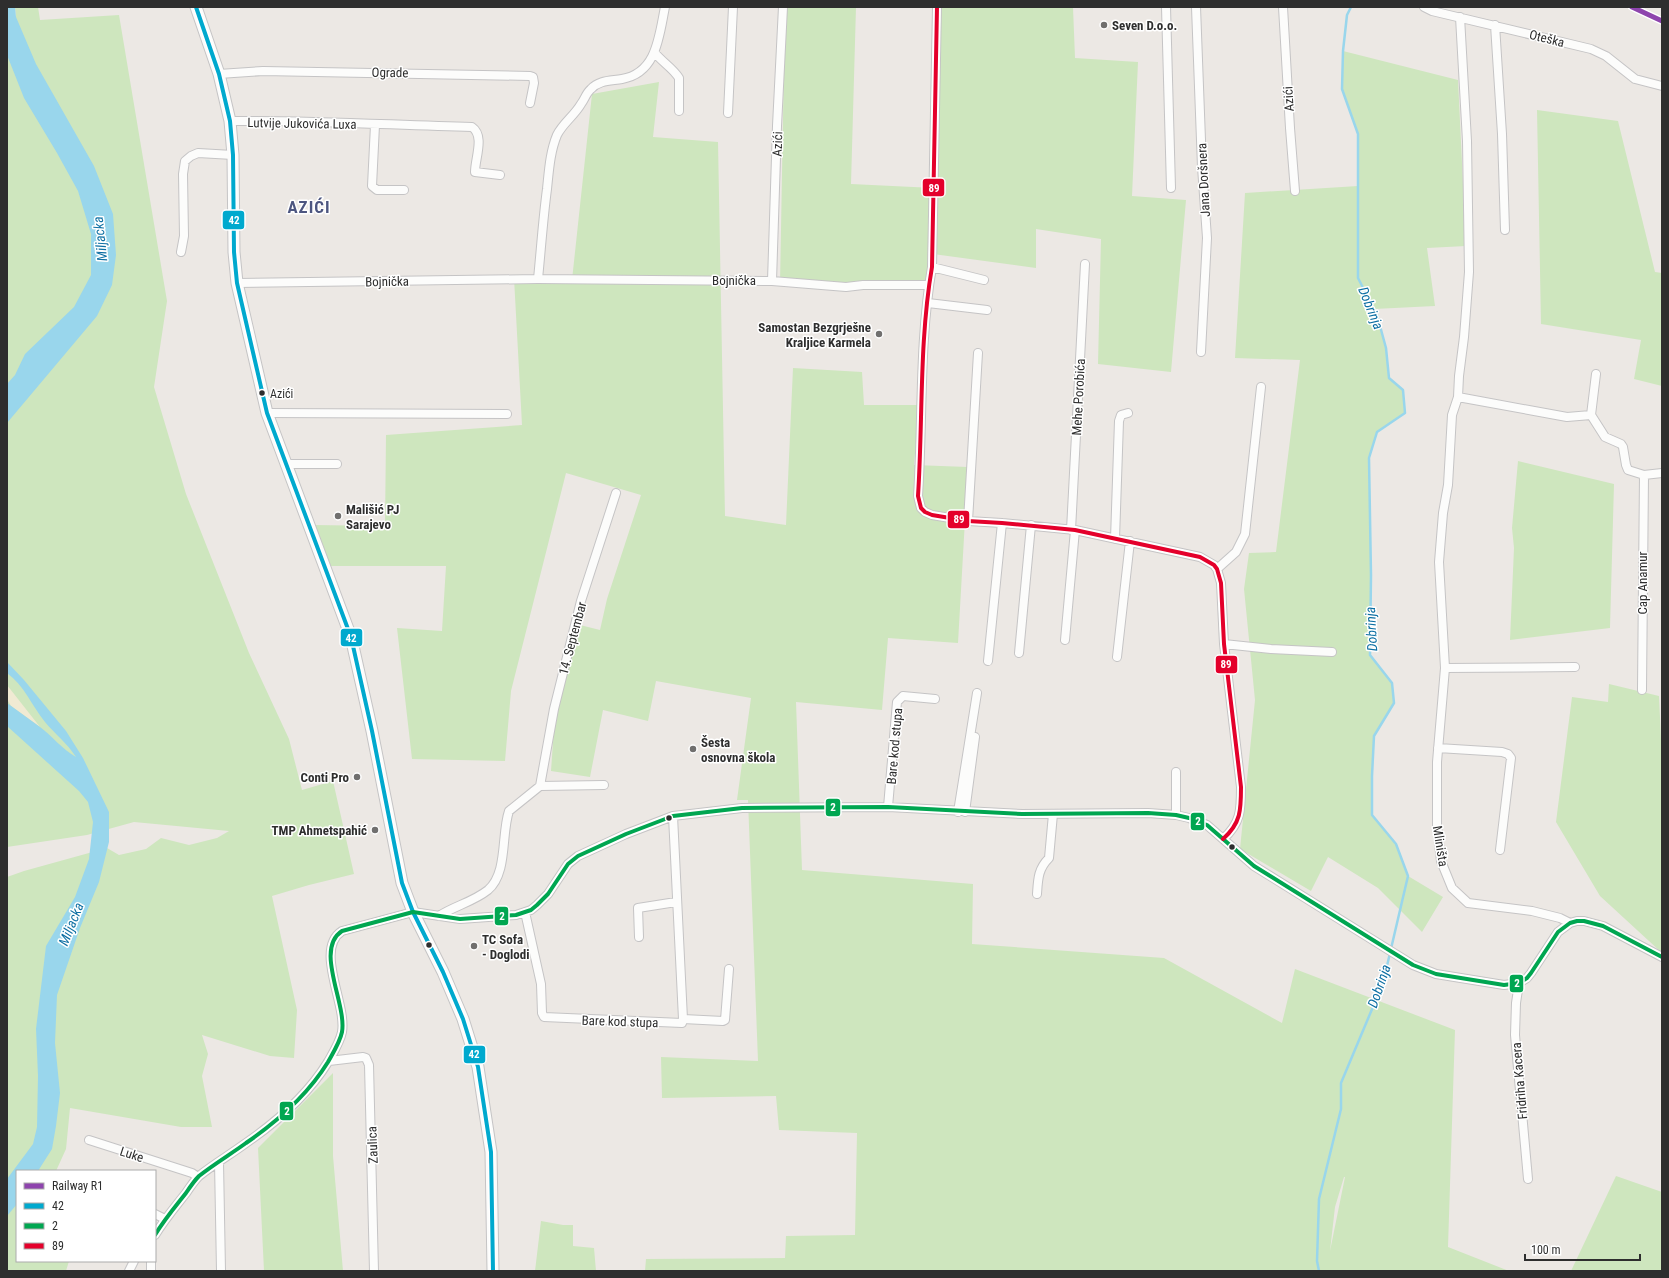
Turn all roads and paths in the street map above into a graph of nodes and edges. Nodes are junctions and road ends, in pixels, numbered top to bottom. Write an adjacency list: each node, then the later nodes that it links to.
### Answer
1 (196, 7): 13 (main road)
2 (665, 7): 12 (street)
3 (733, 7): 17 (street)
4 (783, 7): 30 (street, Azići)
5 (937, 7): 28 (street)
6 (1166, 7): 22 (street)
7 (1196, 7): 36 (street, Jana Doršnera)
8 (1283, 7): 24 (street, Azići)
9 (1424, 7): 10 (street, Oteška)
10 (1460, 18): 11 (street, Oteška); 40 (street, Mliništa)
11 (1495, 25): 14 (street, Oteška); 25 (street)
12 (655, 53): 16 (street); 29 (street)
13 (219, 74): 15 (street, Ograde); 18 (main road)
14 (1662, 86)
15 (530, 103)
16 (679, 111)
17 (728, 113)
18 (230, 121): 19 (street, Lutvije Jukovića Luxa); 20 (main road)
19 (375, 125): 21 (street, Lutvije Jukovića Luxa); 23 (street, Lutvije Jukovića Luxa)
20 (233, 156): 26 (street); 32 (main road)
21 (500, 175)
22 (1171, 188)
23 (404, 190)
24 (1296, 191)
25 (1505, 230)
26 (181, 252)
27 (1085, 264): 53 (street, Mehe Porobića)
28 (932, 267): 31 (street); 33 (street)
29 (538, 279): 30 (street, Bojnička); 32 (street, Bojnička)
30 (772, 280): 33 (street, Bojnička)
31 (984, 280)
32 (237, 284): 41 (main road)
33 (929, 285): 34 (street)
34 (928, 303): 35 (street); 50 (street)
35 (987, 310)
36 (1201, 352)
37 (978, 353): 50 (street)
38 (1596, 374): 44 (street)
39 (1261, 386): 56 (street)
40 (1458, 397): 44 (street); 64 (street, Mliništa)
41 (267, 413): 42 (street); 45 (main road)
42 (507, 414)
43 (1128, 414): 54 (street)
44 (1591, 415): 48 (street)
45 (285, 464): 46 (street); 82 (main road)
46 (337, 464)
47 (1662, 473): 48 (street)
48 (1644, 476): 65 (street, Cap Anamur)
49 (616, 493): 72 (street, 14. Septembar)
50 (968, 521): 51 (street)
51 (1002, 523): 52 (street); 62 (street)
52 (1031, 525): 53 (street); 60 (street)
53 (1073, 530): 54 (street); 57 (street, Mehe Porobića)
54 (1115, 539): 55 (street)
55 (1130, 541): 56 (street); 61 (street)
56 (1217, 569): 58 (street)
57 (1065, 640)
58 (1224, 644): 59 (street); 78 (street)
59 (1332, 652)
60 (1019, 653)
61 (1117, 657)
62 (988, 661)
63 (1575, 667): 64 (street)
64 (1445, 668): 69 (street, Mliništa)
65 (1642, 690)
66 (977, 693): 74 (street)
67 (935, 699): 73 (street, Bare kod stupa)
68 (978, 714): 74 (street)
69 (1438, 748): 79 (street); 85 (street, Mliništa)
70 (1176, 772): 76 (street)
71 (604, 785): 72 (street)
72 (540, 786): 84 (street)
73 (888, 807): 74 (street); 77 (street)
74 (961, 812): 75 (street)
75 (1054, 814): 76 (street); 80 (street)
76 (1176, 815): 78 (street)
77 (673, 816): 81 (street); 83 (street)
78 (1223, 839): 89 (street)
79 (1500, 850)
80 (1037, 894)
81 (676, 902): 86 (street); 90 (street)
82 (413, 912): 84 (street); 91 (street); 103 (main road)
83 (526, 912): 84 (street); 90 (street, Bare kod stupa)
84 (439, 916)
85 (1570, 923): 87 (street); 89 (street)
86 (639, 937)
87 (1662, 957)
88 (729, 969): 90 (street)
89 (1519, 983): 95 (street, Fridriha Kacera)
90 (683, 1019)
91 (329, 1061): 93 (street); 102 (street, Zaulica)
92 (89, 1140): 94 (street, Luke)
93 (219, 1162): 94 (street); 101 (street)
94 (198, 1177): 97 (street)
95 (1528, 1179)
96 (156, 1214): 97 (street)
97 (165, 1219): 98 (street)
98 (156, 1232)
99 (134, 1262): 100 (street)
100 (129, 1271)
101 (221, 1271)
102 (374, 1271)
103 (493, 1271)

